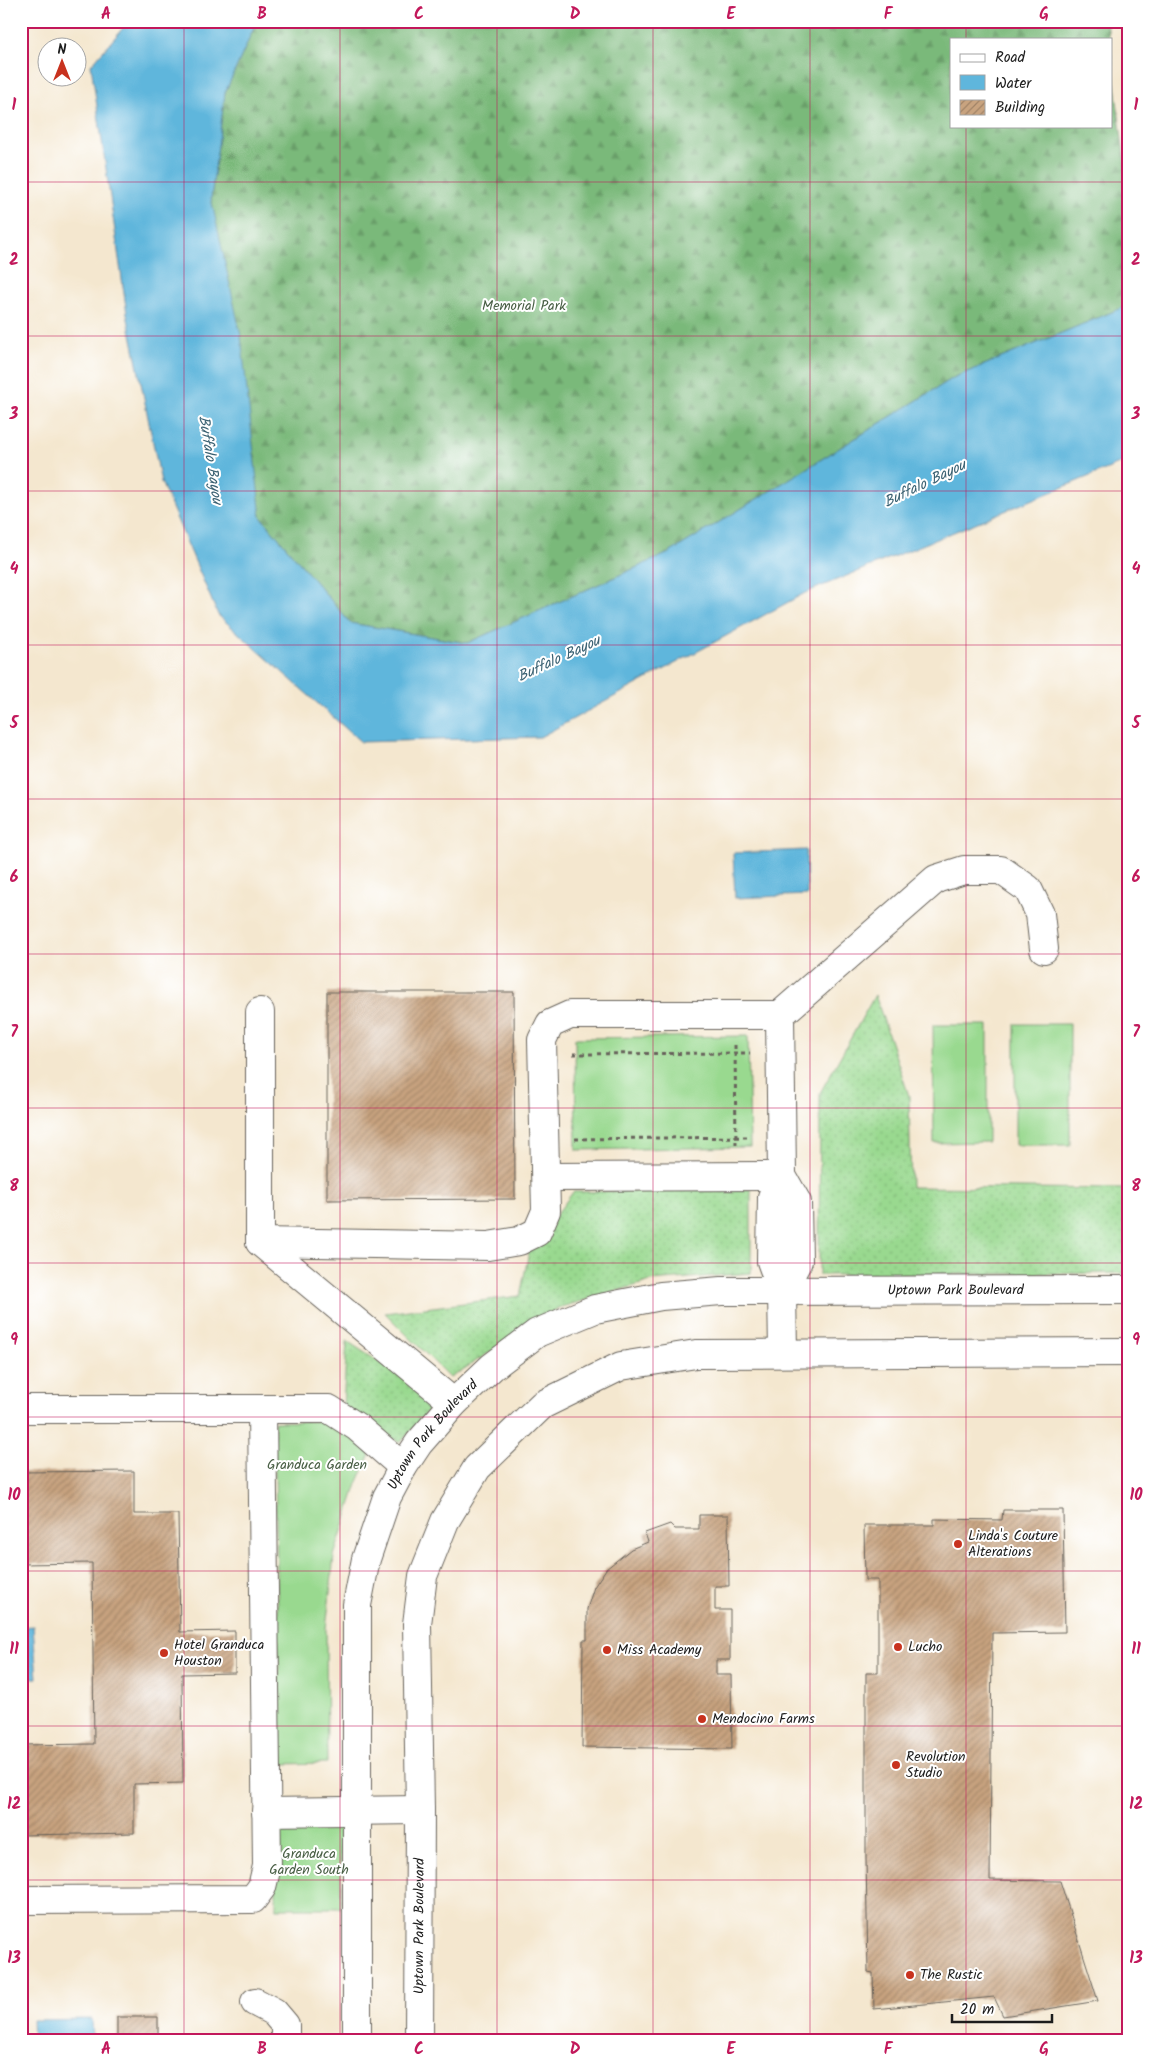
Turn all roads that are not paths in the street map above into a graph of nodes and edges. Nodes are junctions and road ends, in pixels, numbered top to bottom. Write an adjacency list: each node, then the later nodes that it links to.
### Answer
1 (1044, 949): 3 (street)
2 (260, 1012): 6 (street)
3 (780, 1015): 4 (street); 5 (street)
4 (782, 1176): 5 (street); 8 (street)
5 (546, 1177): 6 (street)
6 (260, 1242): 11 (street)
7 (1129, 1290): 8 (street, Uptown Park Boulevard)
8 (782, 1291): 9 (street); 11 (street, Uptown Park Boulevard)
9 (783, 1352): 10 (street, Uptown Park Boulevard); 15 (street, Uptown Park Boulevard)
10 (1129, 1352)
11 (454, 1403): 14 (street, Uptown Park Boulevard)
12 (21, 1409): 13 (street)
13 (262, 1409): 14 (street); 16 (street)
14 (403, 1467): 17 (street, Uptown Park Boulevard)
15 (420, 1810): 17 (street); 22 (street, Uptown Park Boulevard)
16 (266, 1812): 17 (street); 18 (street)
17 (357, 1812): 21 (street, Uptown Park Boulevard)
18 (21, 1900)
19 (255, 2002): 20 (street)
20 (285, 2041)
21 (357, 2041)
22 (419, 2041)

